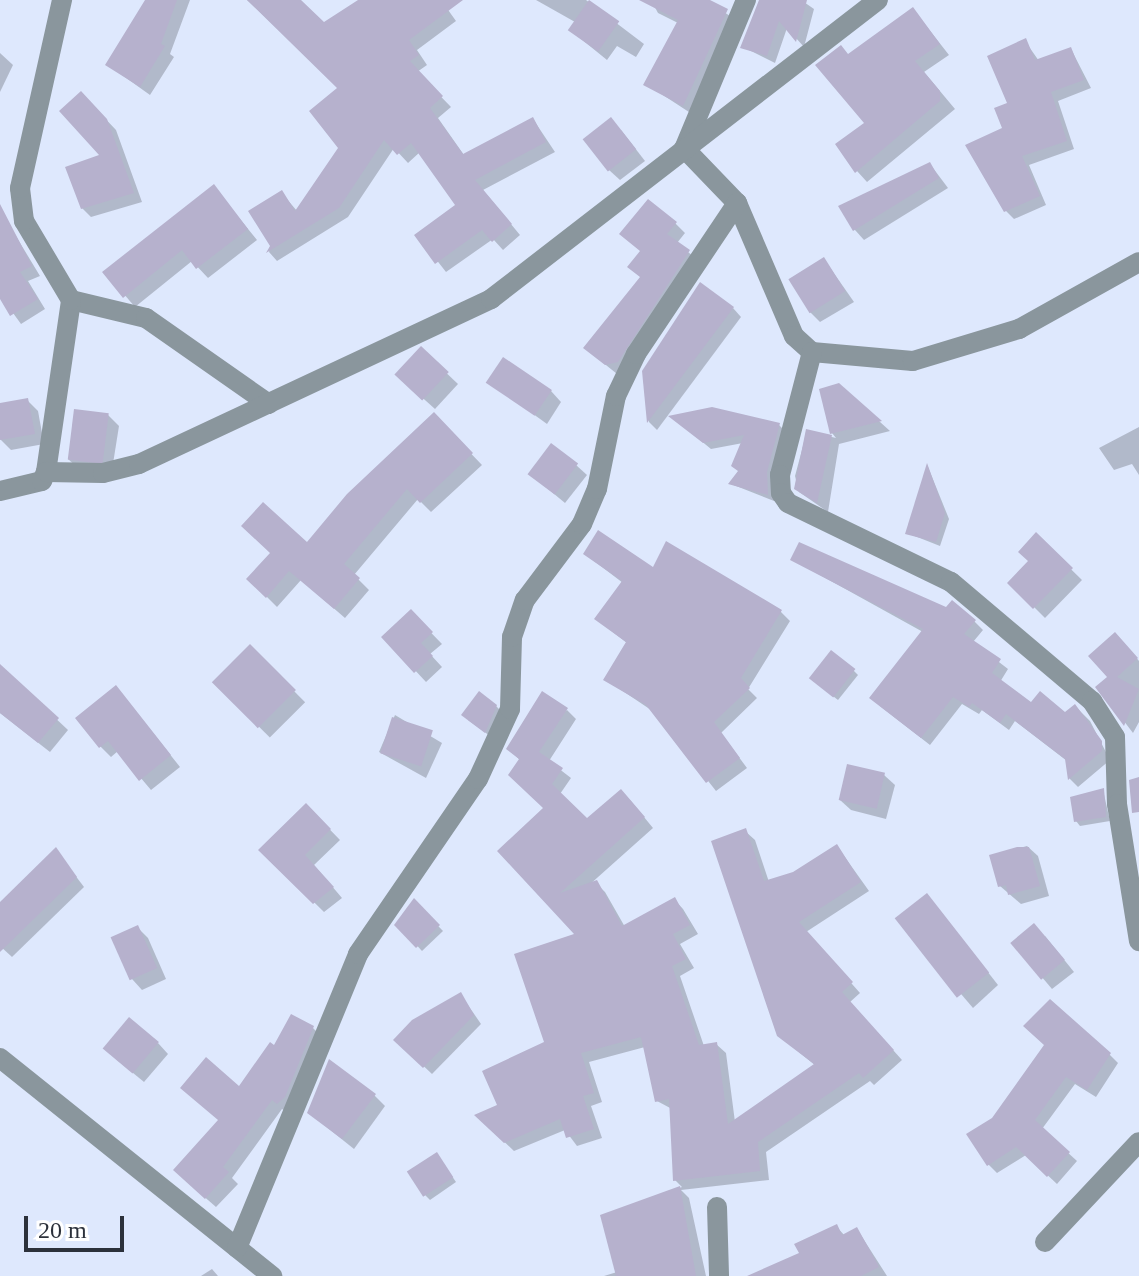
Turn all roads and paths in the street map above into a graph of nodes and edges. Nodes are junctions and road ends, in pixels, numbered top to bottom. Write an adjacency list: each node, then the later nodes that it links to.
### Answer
1 (62, 0): 7 (street)
2 (746, 0): 4 (street)
3 (878, 0): 4 (street)
4 (684, 148): 5 (street); 9 (street)
5 (737, 203): 8 (street); 17 (street)
6 (1139, 262): 8 (street)
7 (71, 300): 9 (street); 10 (street)
8 (812, 352): 12 (street)
9 (269, 404): 10 (street)
10 (46, 472): 11 (street)
11 (0, 491)
12 (1139, 941)
13 (0, 1058): 17 (street)
14 (1139, 1142): 16 (street)
15 (717, 1207): 19 (street)
16 (1045, 1242)
17 (237, 1248): 18 (street)
18 (272, 1276)
19 (719, 1276)

